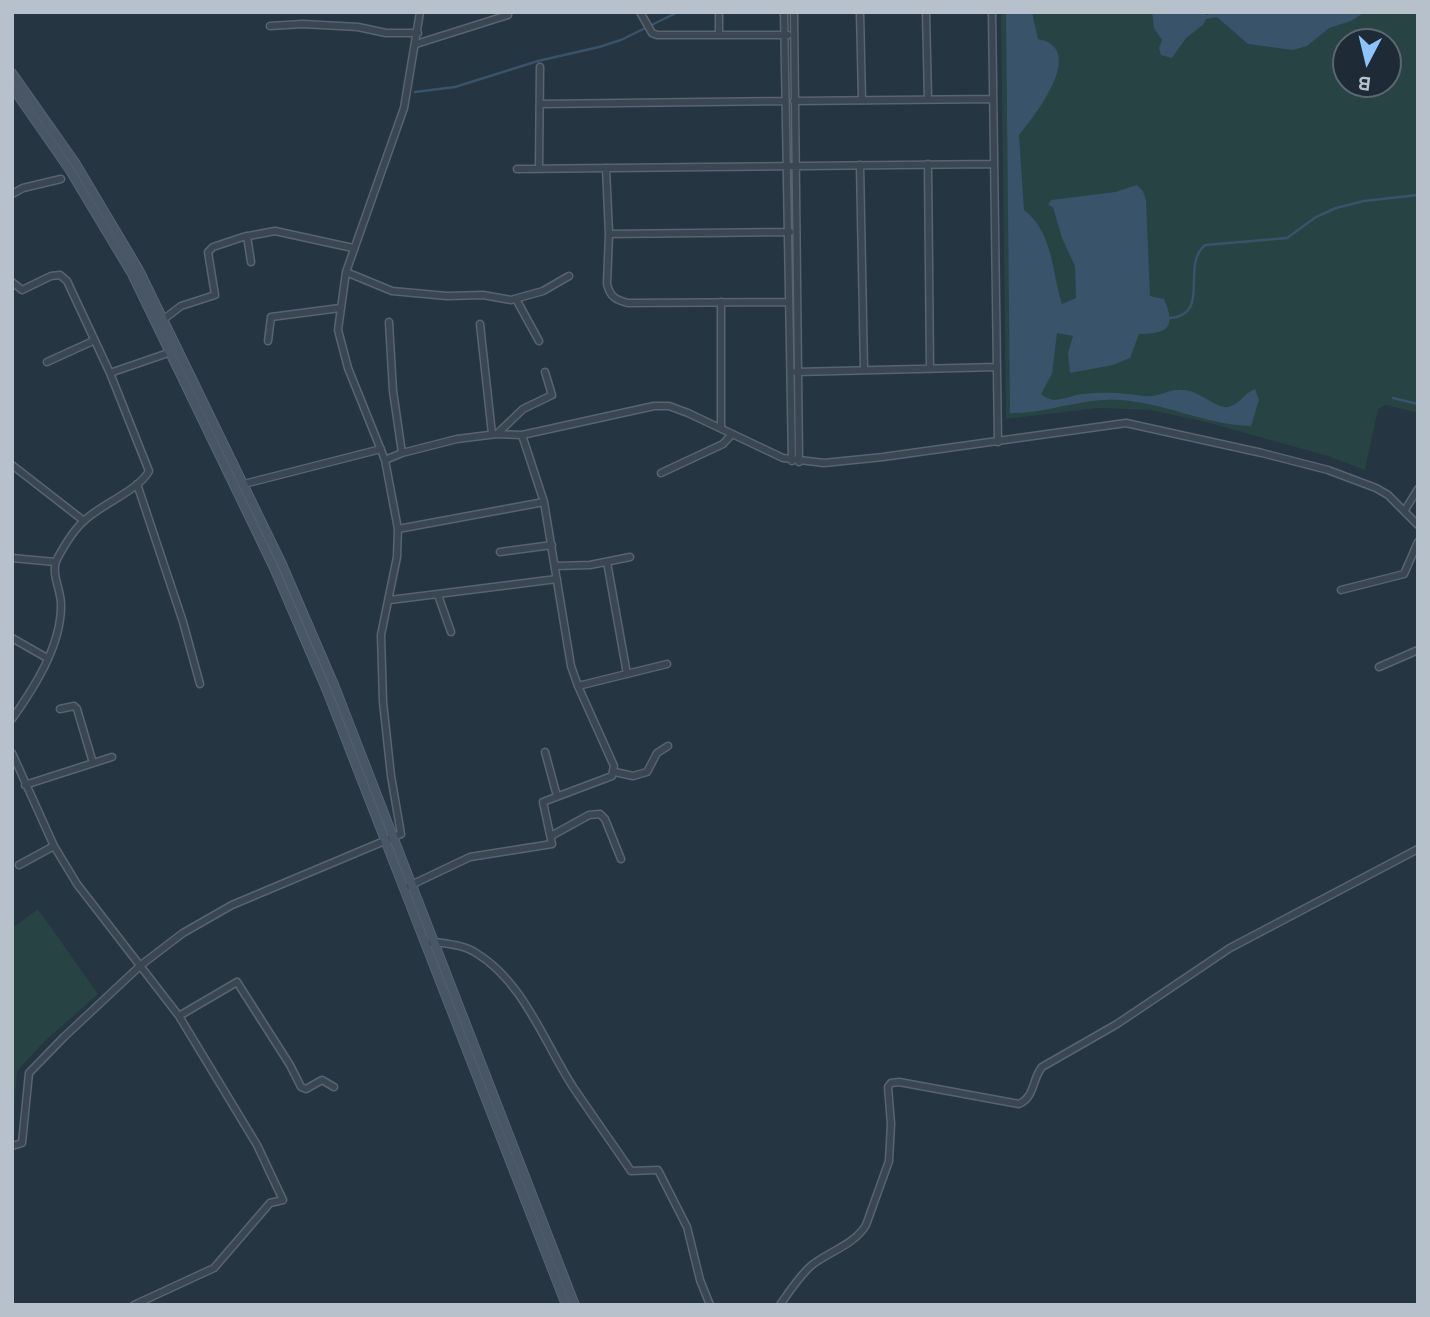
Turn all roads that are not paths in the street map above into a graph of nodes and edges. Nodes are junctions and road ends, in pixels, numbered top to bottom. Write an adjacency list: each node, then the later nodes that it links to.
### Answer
1 (420, 12): 11 (street)
2 (640, 12): 12 (street)
3 (719, 12): 12 (street)
4 (785, 12): 13 (street)
5 (794, 12): 14 (street)
6 (860, 12): 21 (street)
7 (926, 12): 19 (street)
8 (992, 12): 20 (street)
9 (508, 15): 15 (street)
10 (270, 26): 11 (street)
11 (418, 33): 15 (street)
12 (719, 35): 13 (street)
13 (785, 35): 14 (street); 22 (street)
14 (794, 35): 23 (street)
15 (416, 44): 38 (street)
16 (540, 67): 24 (street)
17 (12, 73): 47 (main road)
18 (12, 87): 53 (main road)
19 (928, 99): 20 (street); 21 (street)
20 (993, 99): 26 (street)
21 (862, 100): 23 (street)
22 (785, 101): 24 (street); 28 (street)
23 (794, 101): 29 (street)
24 (540, 104): 30 (street)
25 (928, 164): 26 (street); 27 (street); 56 (street)
26 (994, 164): 55 (street)
27 (860, 165): 29 (street); 57 (street)
28 (786, 166): 29 (street); 31 (street); 35 (street)
29 (795, 166): 35 (street)
30 (539, 168): 31 (street); 32 (street)
31 (606, 168): 36 (street)
32 (517, 169)
33 (61, 179): 34 (street)
34 (12, 194)
35 (792, 232): 36 (street); 45 (street); 59 (street)
36 (609, 234): 44 (street)
37 (247, 236): 38 (street); 39 (street); 47 (street)
38 (353, 248): 40 (street)
39 (251, 262)
40 (346, 272): 43 (street); 46 (street)
41 (569, 276): 43 (street)
42 (12, 282): 50 (street)
43 (516, 299): 52 (street)
44 (721, 302): 45 (street); 61 (street)
45 (789, 302): 59 (street)
46 (340, 308): 51 (street); 66 (street)
47 (164, 319): 73 (main road)
48 (389, 322): 67 (street)
49 (480, 324): 62 (street)
50 (93, 341): 54 (street); 60 (street)
51 (268, 341)
52 (539, 341)
53 (171, 352): 60 (street); 112 (main road)
54 (47, 362)
55 (997, 367): 56 (street); 65 (street)
56 (930, 369): 57 (street)
57 (863, 370): 59 (street)
58 (545, 372): 62 (street)
59 (794, 372): 69 (street)
60 (110, 373): 72 (street)
61 (721, 427): 63 (street); 64 (street)
62 (495, 434): 64 (street); 67 (street)
63 (732, 434): 69 (street); 71 (street)
64 (522, 435): 75 (street)
65 (998, 442): 69 (street); 76 (street)
66 (381, 449): 68 (street); 73 (street)
67 (402, 453): 68 (street)
68 (385, 460): 79 (street)
69 (795, 461)
70 (12, 466): 77 (street)
71 (661, 473)
72 (137, 484): 77 (street); 99 (street)
73 (244, 484): 112 (main road)
74 (1418, 489): 76 (street)
75 (544, 502): 79 (street); 81 (street)
76 (1405, 510): 78 (street)
77 (83, 521): 85 (street)
78 (1418, 525)
79 (398, 529): 91 (street)
80 (1418, 542): 89 (street)
81 (552, 545): 82 (street); 87 (street)
82 (500, 552)
83 (630, 557): 86 (street)
84 (12, 558): 85 (street)
85 (55, 562): 95 (street)
86 (607, 562): 87 (street); 98 (street)
87 (555, 566): 88 (street)
88 (557, 579): 90 (street); 100 (street)
89 (1341, 590)
90 (438, 596): 91 (street); 92 (street)
91 (390, 600): 112 (street)
92 (451, 632)
93 (12, 638): 95 (street)
94 (1418, 650): 97 (street)
95 (47, 658): 102 (street)
96 (667, 664): 98 (street)
97 (1379, 667)
98 (627, 674): 100 (street)
99 (200, 684)
100 (578, 686): 108 (street)
101 (60, 709): 107 (street)
102 (12, 719)
103 (668, 746): 108 (street)
104 (545, 752): 110 (street)
105 (12, 753): 109 (street)
106 (112, 757): 107 (street)
107 (93, 763): 109 (street)
108 (615, 772): 110 (street)
109 (25, 785): 113 (street)
110 (557, 796): 111 (street)
111 (551, 836): 115 (street); 117 (street)
112 (390, 839): 117 (main road); 119 (street)
113 (54, 846): 116 (street); 119 (street)
114 (1418, 849): 127 (street)
115 (621, 859)
116 (19, 865)
117 (408, 887): 118 (main road)
118 (430, 943): 124 (main road); 125 (main road); 126 (street)
119 (141, 965): 120 (street); 122 (street)
120 (178, 1016): 121 (street); 123 (street)
121 (334, 1087)
122 (12, 1146)
123 (134, 1305)
124 (566, 1305)
125 (576, 1305)
126 (710, 1305)
127 (780, 1305)

